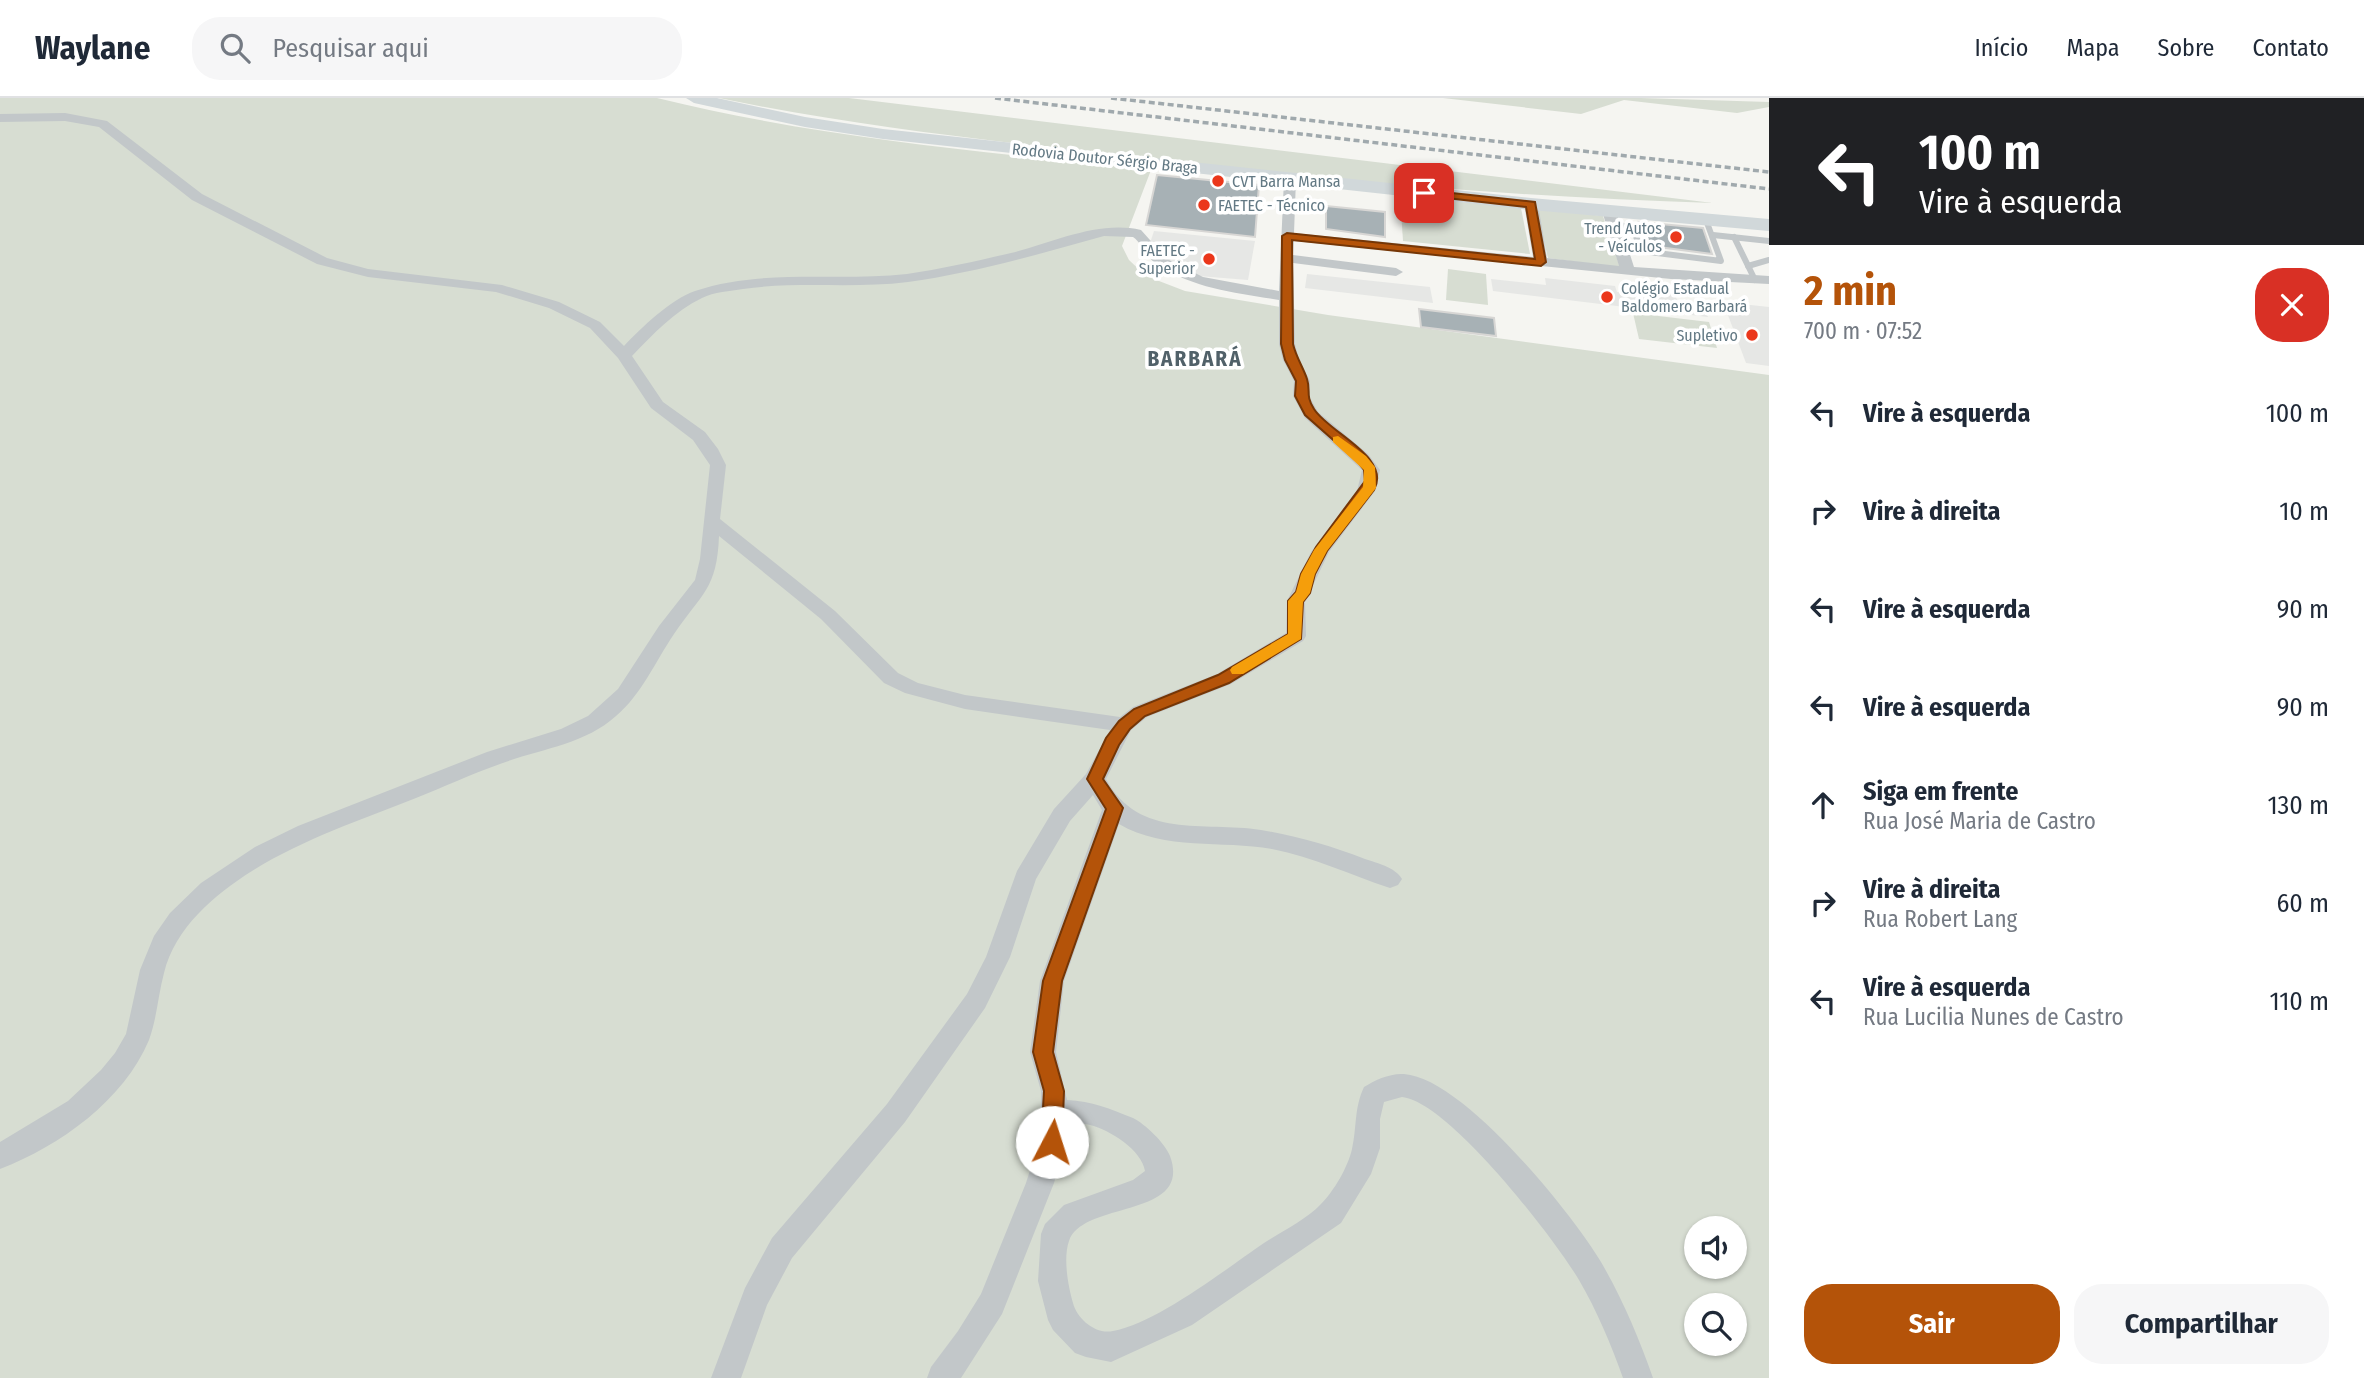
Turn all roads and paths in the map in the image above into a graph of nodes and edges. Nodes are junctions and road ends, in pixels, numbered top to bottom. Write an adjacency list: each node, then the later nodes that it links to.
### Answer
1 (694, 98): 3 (main road, Rodovia Doutor Sérgio Braga)
2 (0, 118): 20 (street)
3 (1290, 179): 4 (main road, Rodovia Doutor Sérgio Braga); 10 (street)
4 (1531, 204): 5 (main road, Rodovia Doutor Sérgio Braga); 14 (street)
5 (1611, 216): 7 (main road, Rodovia Doutor Sérgio Braga); 7 (lane); 16 (street)
6 (1769, 225): 8 (main road, Rodovia Doutor Sérgio Braga)
7 (1709, 227): 8 (main road, Rodovia Doutor Sérgio Braga)
8 (1737, 230): 9 (lane); 11 (lane); 15 (lane)
9 (1769, 231)
10 (1287, 236): 12 (street); 14 (street)
11 (1769, 241)
12 (1286, 258): 17 (street); 19 (street)
13 (1769, 260): 15 (lane)
14 (1541, 262): 16 (street)
15 (1748, 266): 18 (lane)
16 (1628, 271): 18 (street)
17 (1396, 272)
18 (1762, 280)
19 (1288, 301): 20 (street); 22 (street)
20 (624, 355): 21 (street)
21 (711, 520): 22 (street); 27 (street)
22 (1124, 725): 23 (street)
23 (1095, 779): 24 (street); 28 (street)
24 (1115, 808): 25 (street); 26 (street)
25 (1390, 879)
26 (1055, 1112): 29 (street); 30 (street)
27 (0, 1156)
28 (726, 1378)
29 (942, 1378)
30 (1638, 1378)

